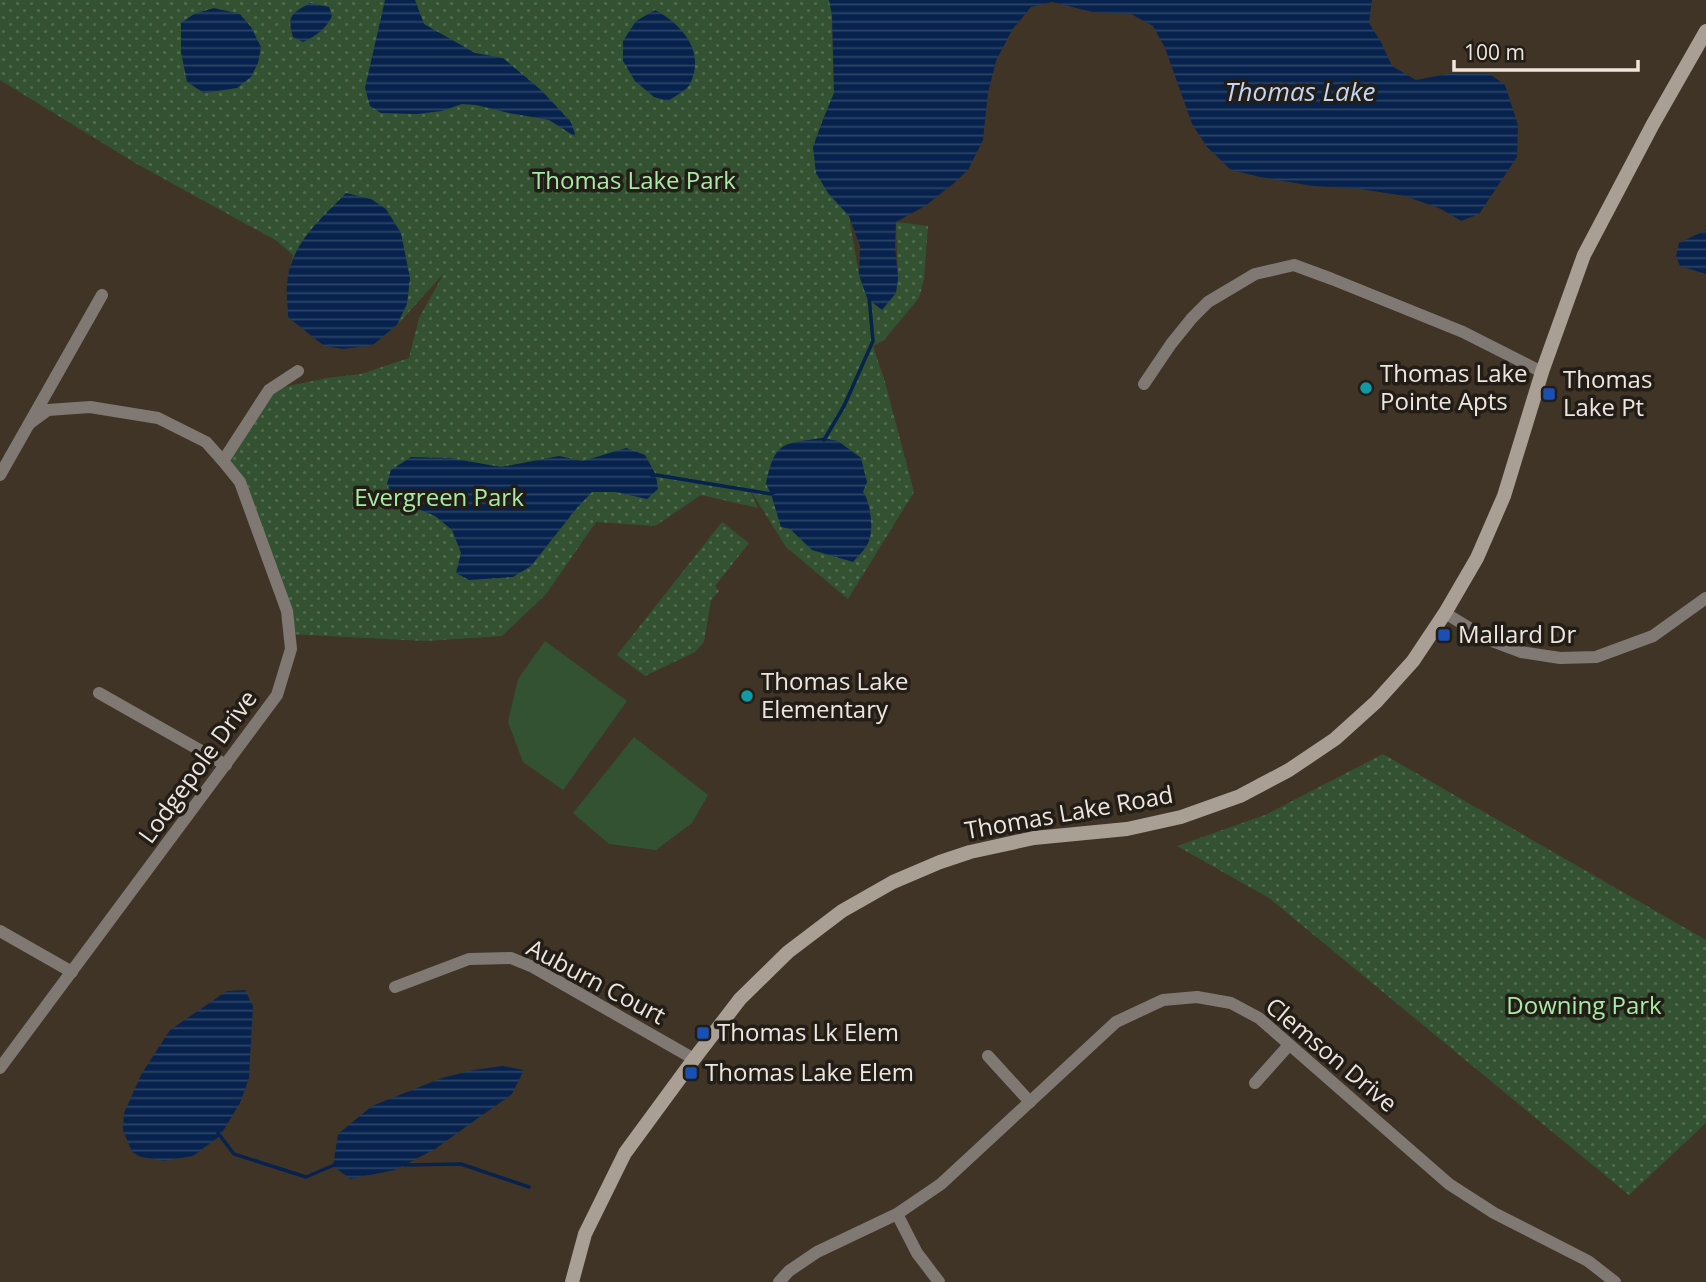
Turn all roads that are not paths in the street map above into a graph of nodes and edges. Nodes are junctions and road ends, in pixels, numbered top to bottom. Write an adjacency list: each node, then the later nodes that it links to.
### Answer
1 (1706, 32): 4 (street, Thomas Lake Road)
2 (102, 295): 6 (street)
3 (298, 371): 7 (street)
4 (1542, 372): 5 (street); 10 (street, Thomas Lake Road)
5 (1144, 384)
6 (29, 424): 7 (street, Lodgepole Drive); 8 (street)
7 (223, 461): 12 (street, Lodgepole Drive)
8 (0, 475)
9 (1706, 598): 10 (street)
10 (1445, 614): 18 (street, Thomas Lake Road)
11 (99, 693): 12 (street)
12 (226, 765): 14 (street, Lodgepole Drive)
13 (0, 931): 14 (street)
14 (72, 972): 19 (street, Lodgepole Drive)
15 (395, 987): 18 (street, Auburn Court)
16 (1289, 1045): 20 (street); 21 (street, Clemson Drive); 26 (street, Clemson Drive)
17 (988, 1056): 21 (street)
18 (694, 1059): 23 (street, Thomas Lake Road)
19 (0, 1068)
20 (1255, 1083)
21 (1030, 1102): 22 (street, Clemson Drive)
22 (897, 1214): 24 (street, Clemson Drive); 25 (street)
23 (572, 1282)
24 (779, 1282)
25 (940, 1282)
26 (1615, 1282)

